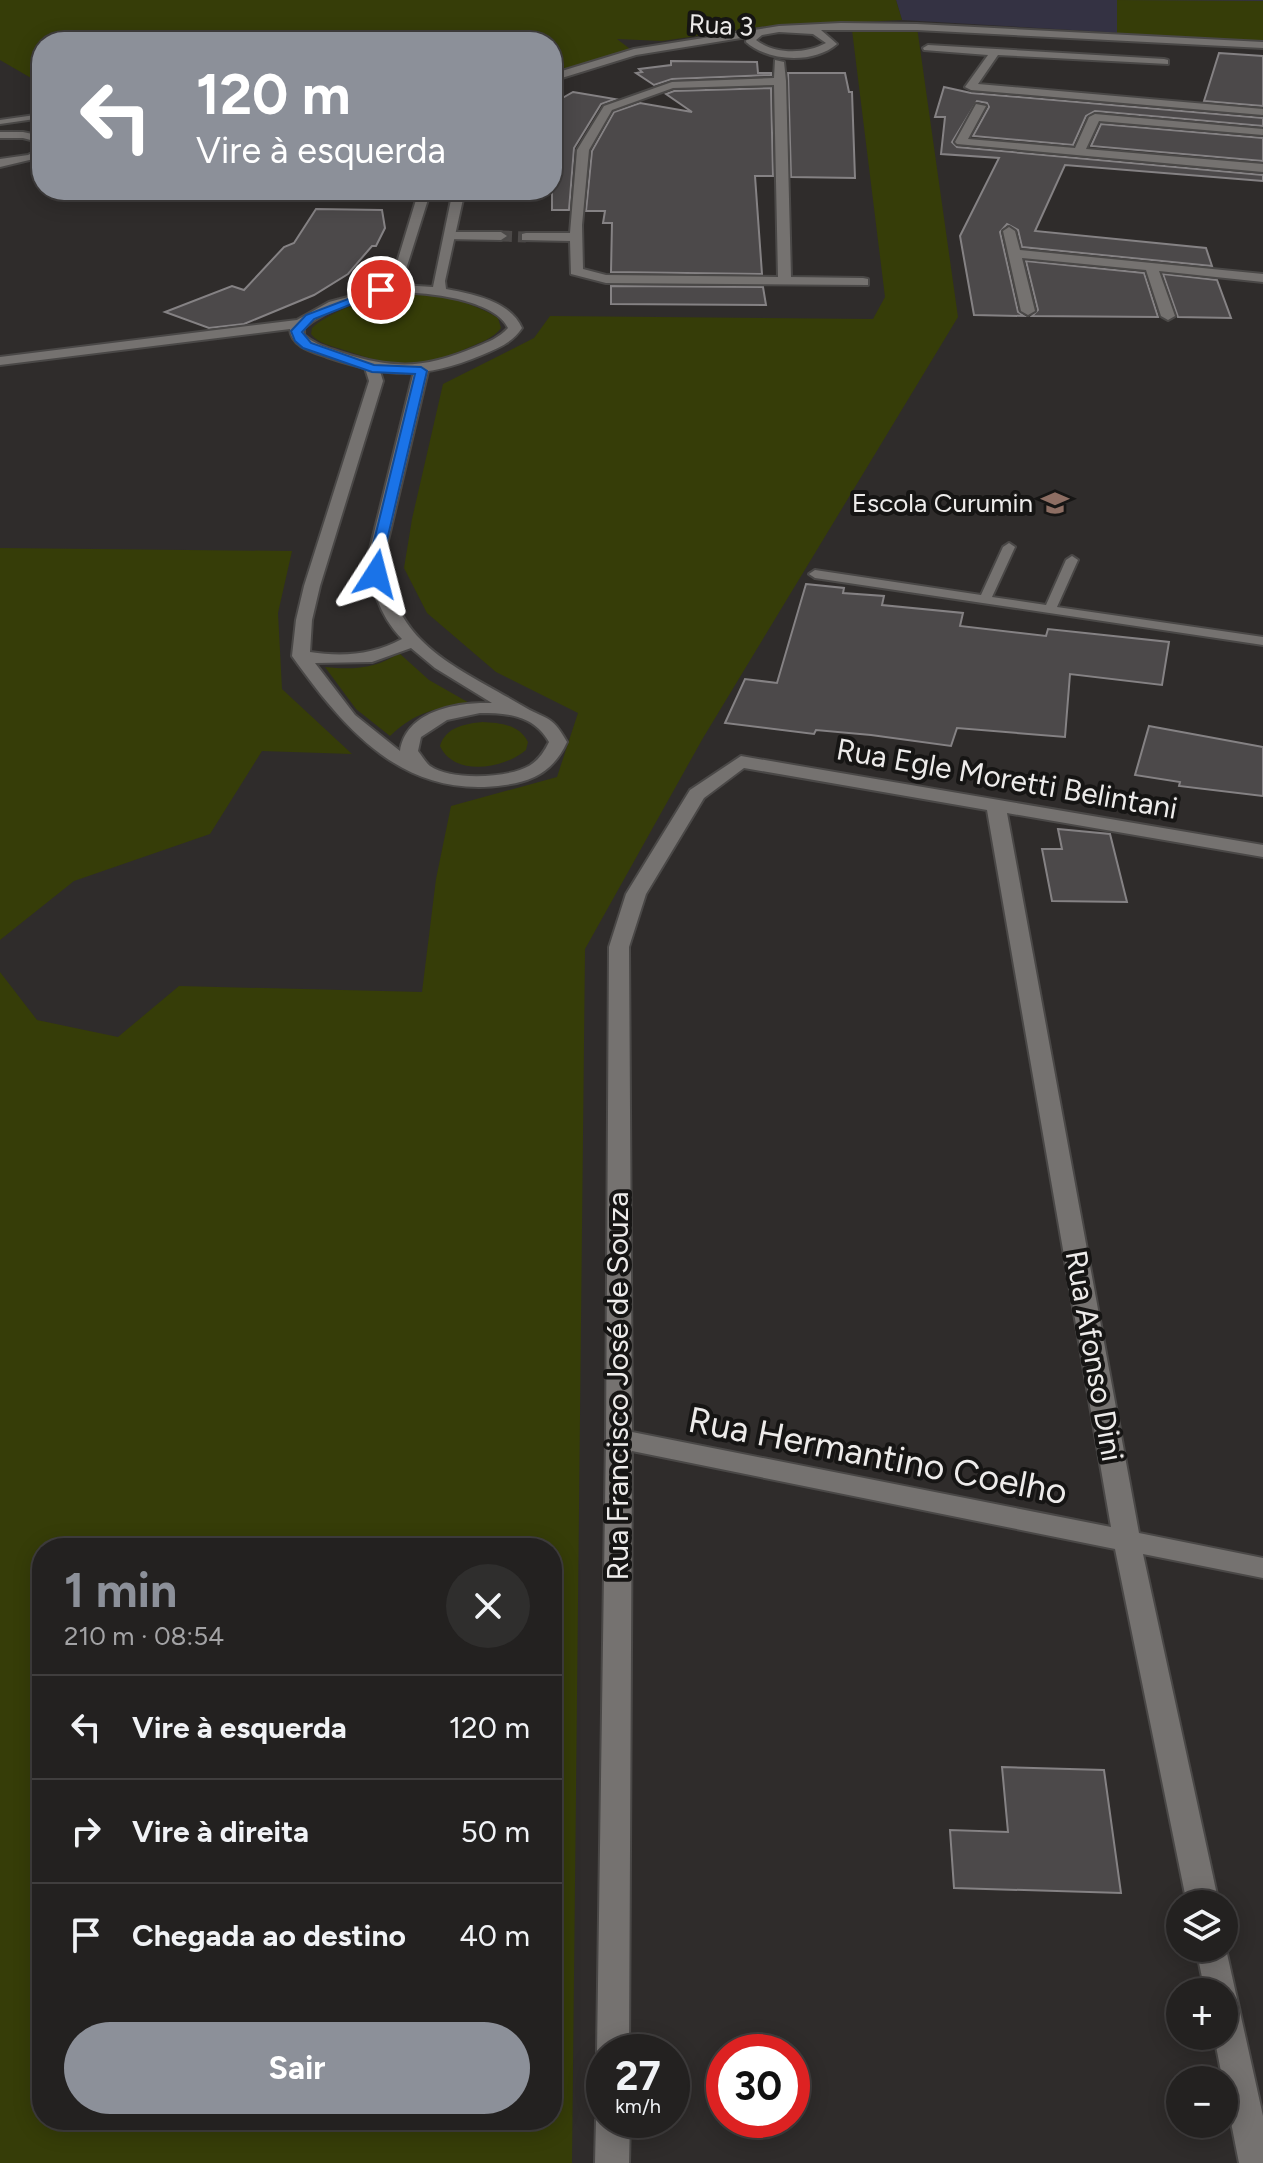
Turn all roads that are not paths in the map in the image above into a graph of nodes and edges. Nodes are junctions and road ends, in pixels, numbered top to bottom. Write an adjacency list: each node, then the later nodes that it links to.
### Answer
1 (875, 25): 2 (street, Rua 3); 3 (street); 5 (street, Rua 3)
2 (773, 30): 3 (street); 4 (street, Rua 3); 7 (street)
3 (832, 44): 7 (street, Rua 3)
4 (672, 45): 7 (street, Rua 3); 11 (street, Rua 3)
5 (1263, 45)
6 (928, 48): 8 (street)
7 (767, 50)
8 (995, 52): 10 (street); 14 (street)
9 (779, 62): 12 (street)
10 (1164, 62)
11 (562, 74)
12 (781, 81): 30 (street); 35 (street)
13 (980, 106): 21 (street)
14 (1263, 112)
15 (32, 117): 16 (lane)
16 (0, 122)
17 (32, 129): 19 (street)
18 (1263, 132): 21 (street)
19 (0, 135): 20 (street)
20 (32, 137)
21 (1079, 152): 24 (street)
22 (32, 157): 23 (street)
23 (0, 163)
24 (1263, 168)
25 (422, 200): 37 (street)
26 (457, 200): 27 (street)
27 (451, 230): 28 (street); 38 (street)
28 (503, 230)
29 (527, 231): 30 (street)
30 (576, 231): 35 (street)
31 (1009, 231): 32 (street)
32 (1015, 253): 33 (street); 39 (street)
33 (1151, 266): 34 (street); 40 (street)
34 (1263, 278)
35 (785, 280): 36 (street)
36 (863, 282)
37 (391, 289): 38 (street); 41 (street)
38 (440, 290): 44 (street)
39 (1028, 311)
40 (1168, 316)
41 (299, 331): 42 (street); 43 (street); 45 (street)
42 (0, 361)
43 (372, 368): 44 (street); 53 (street)
44 (421, 371): 51 (street)
45 (0, 374)
46 (1009, 547): 49 (lane)
47 (1072, 560): 50 (lane)
48 (815, 574): 49 (lane)
49 (985, 599): 50 (lane)
50 (1050, 609): 52 (lane)
51 (411, 641): 53 (street); 54 (street)
52 (1263, 641)
53 (301, 656): 56 (street)
54 (521, 711): 56 (street); 56 (street)
55 (741, 762): 57 (street, Rua Egle Moretti Belintani); 59 (street, Rua Francisco José de Souza)
56 (422, 768)
57 (996, 805): 58 (street, Rua Egle Moretti Belintani); 60 (street, Rua Afonso Dini)
58 (1263, 851)
59 (619, 1439): 60 (street, Rua Hermantino Coelho); 63 (street, Rua Francisco José de Souza)
60 (1127, 1542): 61 (street, Rua Hermantino Coelho); 62 (street, Rua Afonso Dini)
61 (1263, 1568)
62 (1200, 1890)
63 (613, 2034)
64 (1233, 2050): 67 (street)
65 (613, 2138): 66 (street)
66 (612, 2163)
67 (1256, 2163)

